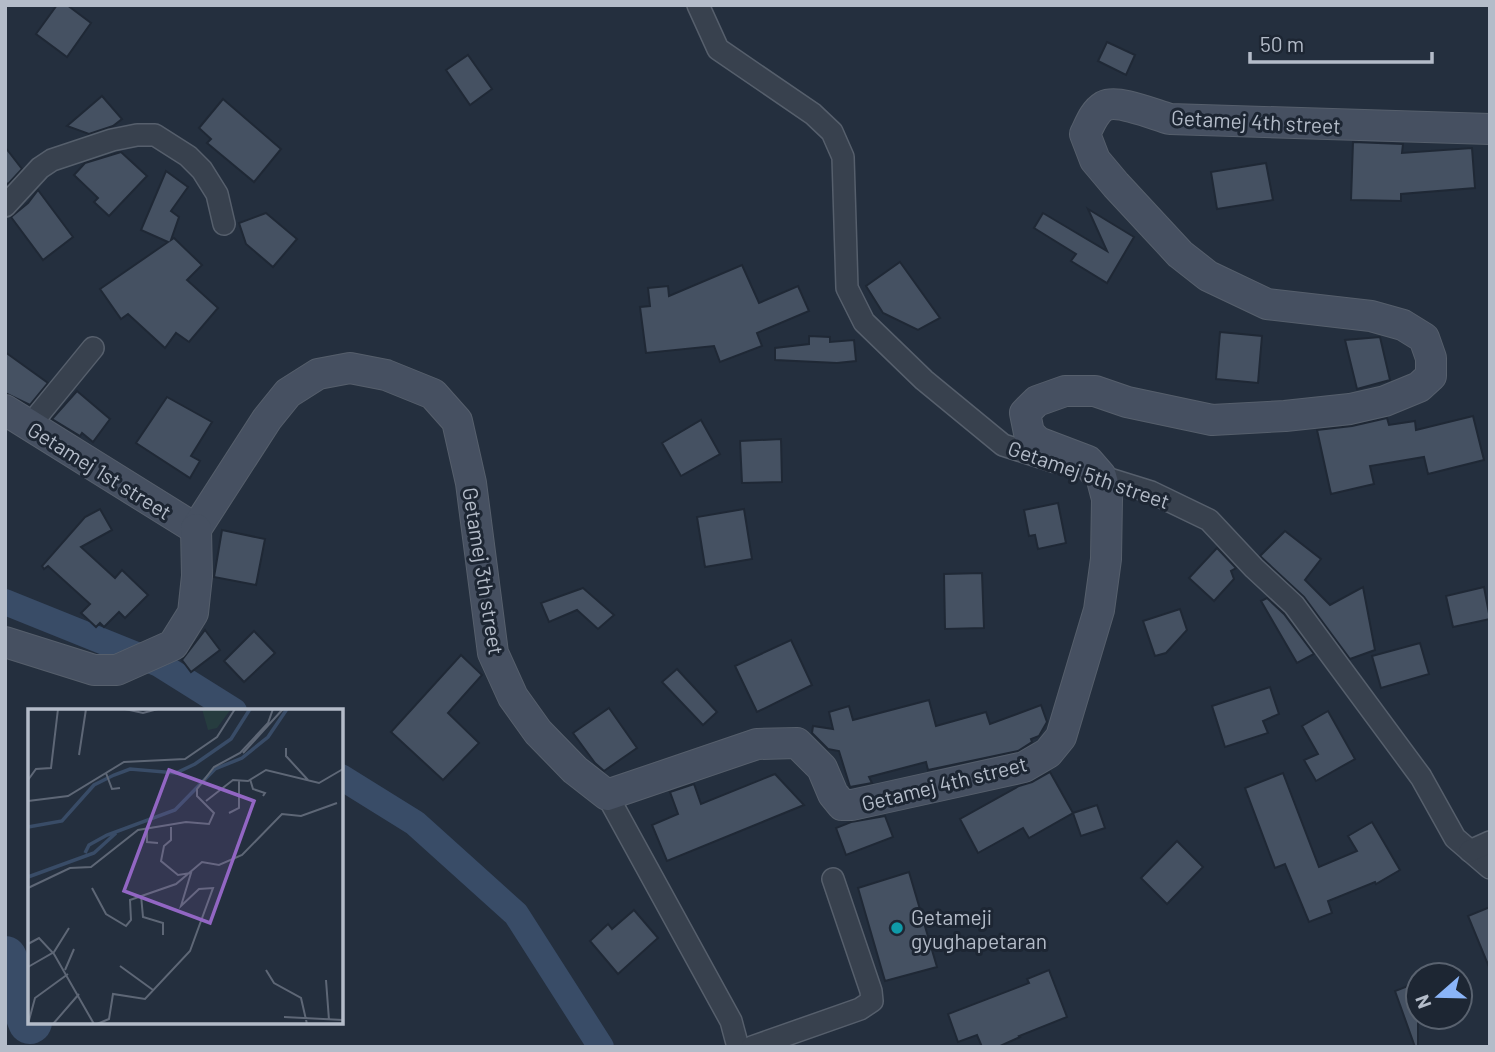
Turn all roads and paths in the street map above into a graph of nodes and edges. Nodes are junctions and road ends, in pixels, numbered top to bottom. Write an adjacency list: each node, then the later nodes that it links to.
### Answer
1 (698, 5): 7 (street, Getamej 5th street)
2 (1490, 129): 7 (street, Getamej 4th street)
3 (5, 206): 4 (street)
4 (225, 224)
5 (93, 348): 6 (street)
6 (17, 418): 8 (street, Getamej 1st street)
7 (1101, 476): 10 (street, Getamej 4th street); 12 (street, Getamej 5th street)
8 (196, 530): 9 (street); 10 (street, Getamej 3th street)
9 (5, 642)
10 (607, 795): 15 (street, Getamej 3th street)
11 (1490, 842): 12 (street)
12 (1470, 851): 13 (street, Getamej 5th street)
13 (1490, 868)
14 (833, 879): 16 (street)
15 (738, 1047)
16 (752, 1047)

